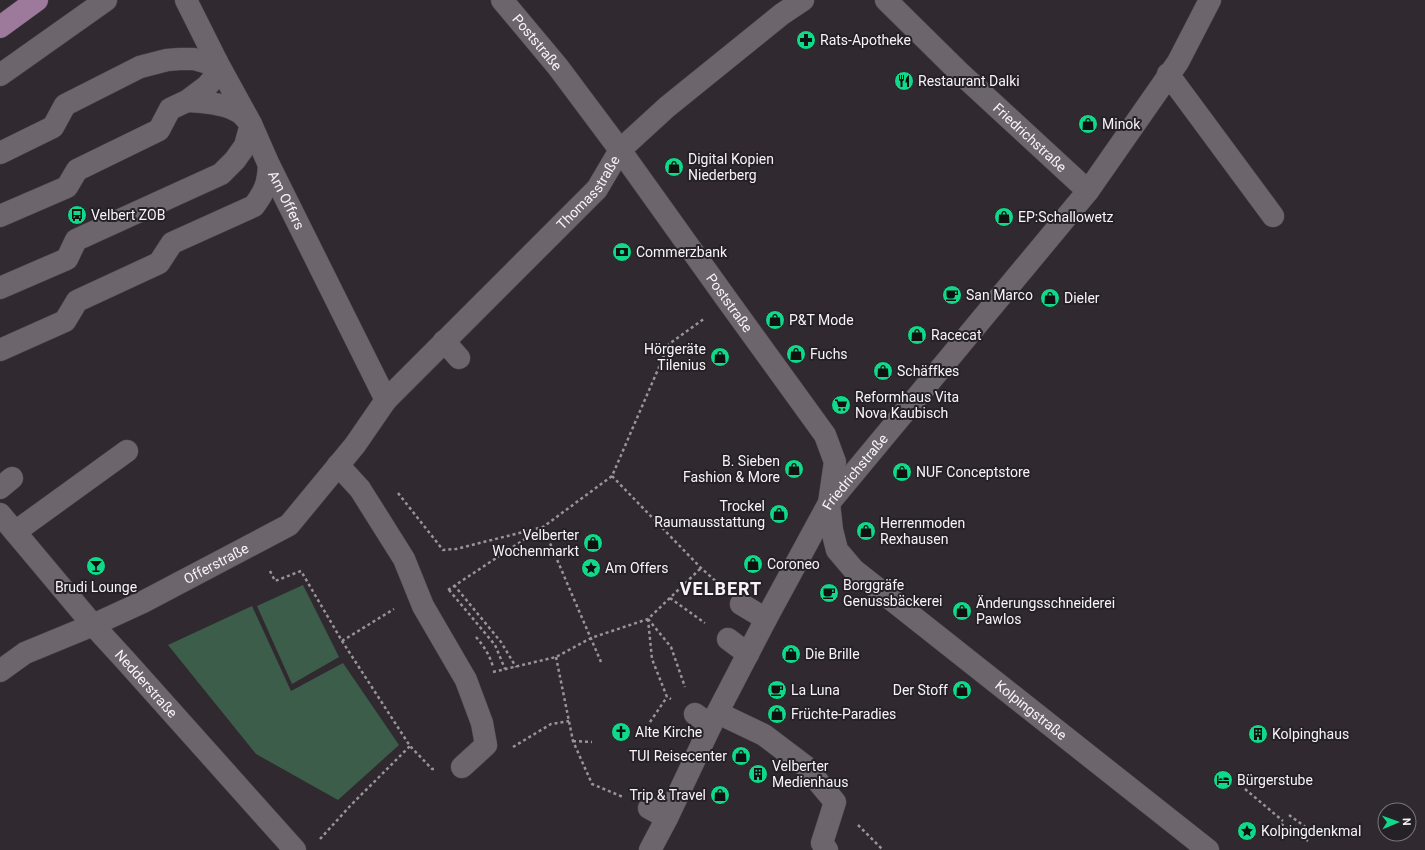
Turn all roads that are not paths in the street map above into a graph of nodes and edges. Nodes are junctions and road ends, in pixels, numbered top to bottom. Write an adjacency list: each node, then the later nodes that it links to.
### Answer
1 (37, 0): 8 (main road)
2 (106, 0): 11 (street)
3 (186, 0): 9 (street, Am Offers)
4 (502, 0): 14 (street, Poststraße)
5 (803, 0): 14 (street, Thomasstraße)
6 (886, 0): 17 (street, Friedrichstraße)
7 (1210, 0): 10 (street, Friedrichstraße)
8 (0, 26)
9 (218, 62): 12 (street); 13 (street, Am Offers); 15 (street)
10 (1168, 74): 17 (street, Friedrichstraße); 19 (street)
11 (0, 75)
12 (187, 101): 13 (street); 18 (street)
13 (251, 124): 16 (street, Am Offers); 20 (street)
14 (620, 150): 21 (street, Thomasstraße); 27 (street, Poststraße)
15 (0, 153)
16 (269, 165): 22 (street); 24 (street, Am Offers)
17 (1088, 191): 27 (street, Friedrichstraße)
18 (0, 216)
19 (1273, 216)
20 (0, 288)
21 (444, 341): 23 (street); 24 (street, Thomasstraße)
22 (0, 350)
23 (458, 358)
24 (386, 400): 26 (street, Offerstraße)
25 (127, 451): 29 (street)
26 (338, 465): 33 (street, Offerstraße); 38 (street)
27 (829, 503): 30 (street, Poststraße); 32 (street, Friedrichstraße)
28 (0, 514): 29 (street, Nedderstraße)
29 (15, 532): 33 (street, Nedderstraße)
30 (854, 570): 42 (street, Kolpingstraße)
31 (741, 604): 32 (street)
32 (766, 619): 35 (street, Friedrichstraße)
33 (93, 625): 36 (street, Offerstraße); 39 (street, Nedderstraße)
34 (728, 639): 35 (street)
35 (748, 654): 37 (street, Friedrichstraße)
36 (0, 671)
37 (708, 717): 40 (street, Friedrichstraße); 41 (street)
38 (462, 767)
39 (295, 850)
40 (650, 850)
41 (827, 850)
42 (1208, 850)

